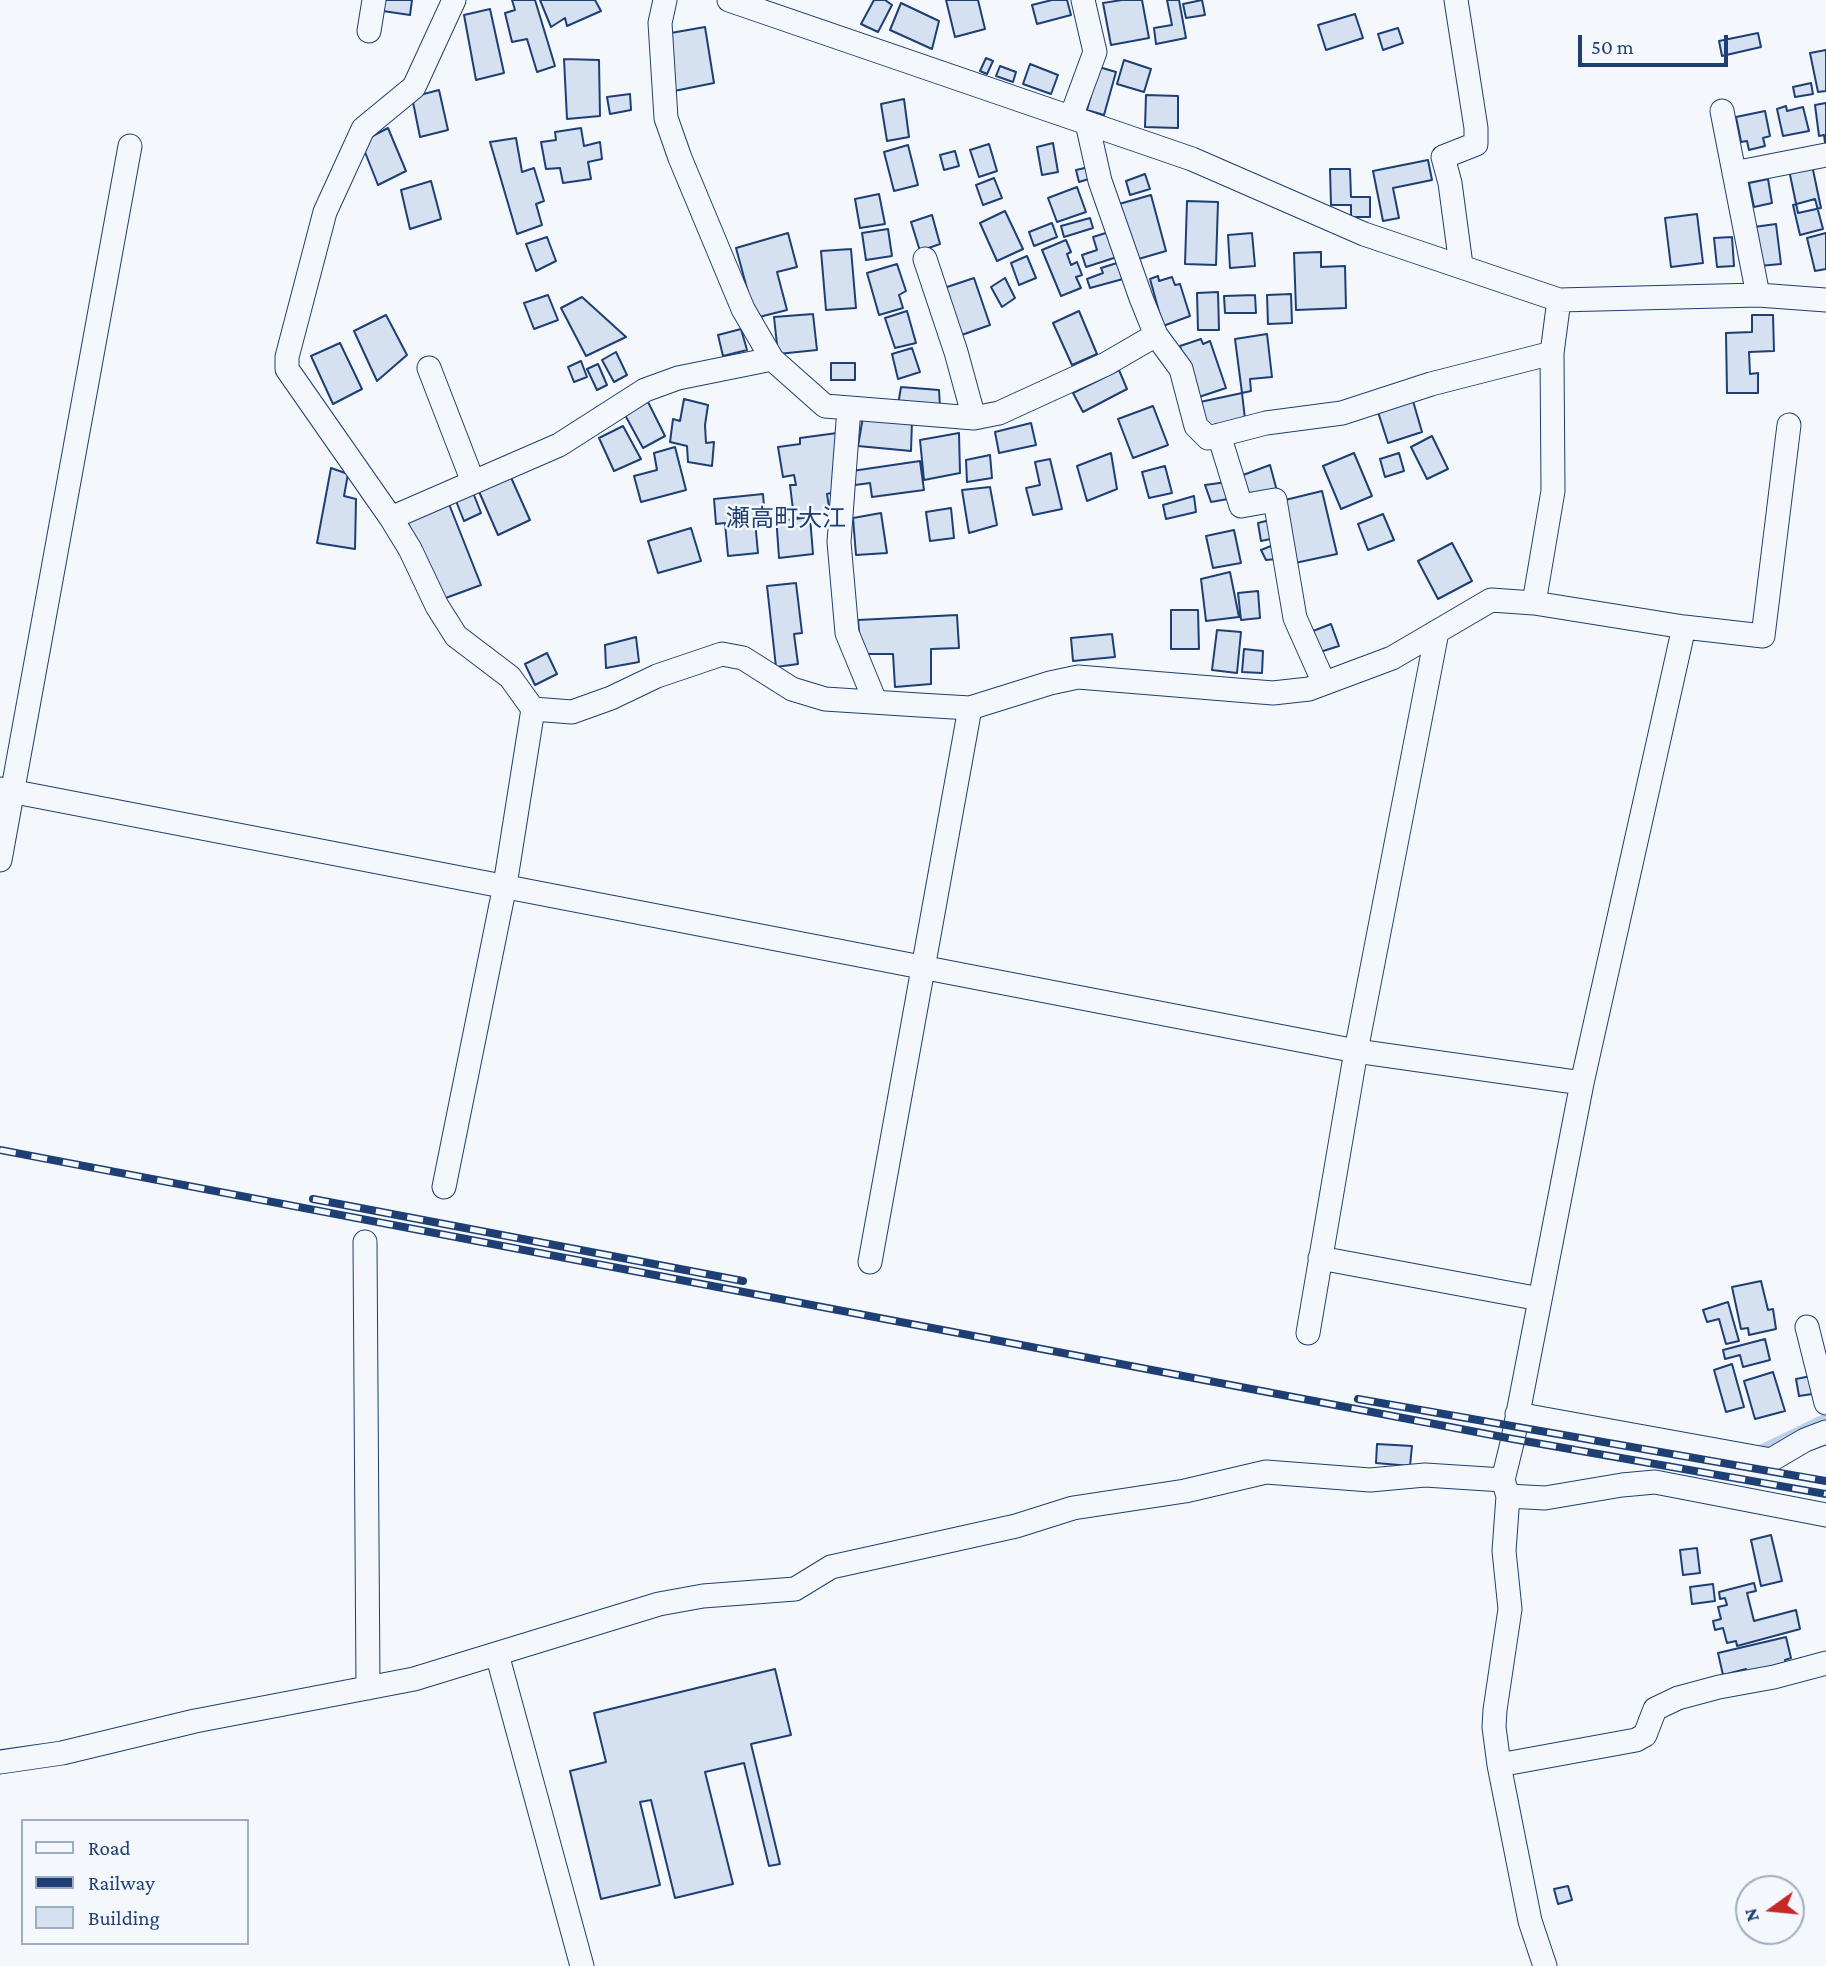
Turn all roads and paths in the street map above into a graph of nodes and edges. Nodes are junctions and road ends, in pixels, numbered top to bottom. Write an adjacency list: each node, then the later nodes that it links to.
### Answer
1 (374, 0): 7 (street)
2 (454, 0): 27 (street)
3 (665, 0): 20 (street)
4 (729, 0): 9 (street)
5 (1083, 0): 9 (street)
6 (1455, 0): 14 (street)
7 (369, 31)
8 (1722, 111): 12 (street)
9 (1079, 120): 14 (street); 18 (street)
10 (130, 146): 35 (street)
11 (1826, 155): 12 (street)
12 (1734, 173): 15 (street)
13 (925, 259): 23 (street)
14 (1461, 265): 16 (street)
15 (1758, 295): 16 (street); 17 (street)
16 (1559, 300): 19 (street)
17 (1826, 300)
18 (1156, 335): 23 (street); 25 (street)
19 (1552, 353): 25 (street); 28 (street)
20 (772, 359): 22 (street); 26 (street)
21 (429, 368): 26 (street)
22 (849, 408): 23 (street); 32 (street)
23 (974, 418)
24 (1789, 425): 29 (street)
25 (1219, 435): 31 (street)
26 (473, 482): 27 (street)
27 (391, 518): 34 (street)
28 (1534, 603): 29 (street); 30 (street)
29 (1684, 627): 40 (street)
30 (1437, 632): 31 (street); 39 (street)
31 (1324, 683): 33 (street)
32 (875, 701): 33 (street); 34 (street)
33 (970, 708): 38 (street)
34 (533, 709): 37 (street)
35 (6, 791): 36 (street); 37 (street)
36 (0, 860)
37 (505, 885): 38 (street); 41 (street)
38 (922, 966): 39 (street); 44 (street)
39 (1356, 1051): 40 (street); 43 (street)
40 (1582, 1083): 45 (street)
41 (444, 1187)
42 (365, 1242): 55 (street)
43 (1320, 1258): 45 (street); 47 (street)
44 (870, 1262)
45 (1540, 1299): 49 (street)
46 (1807, 1327): 48 (street)
47 (1308, 1333)
48 (1826, 1403)
49 (1517, 1414): 50 (street); 51 (street)
50 (1826, 1432)
51 (1506, 1488): 52 (street); 53 (street); 57 (street)
52 (1826, 1515)
53 (497, 1654): 55 (street); 58 (street)
54 (1826, 1663): 57 (street)
55 (368, 1688): 56 (street)
56 (0, 1762)
57 (1499, 1765): 59 (street)
58 (582, 1966)
59 (1545, 1966)

